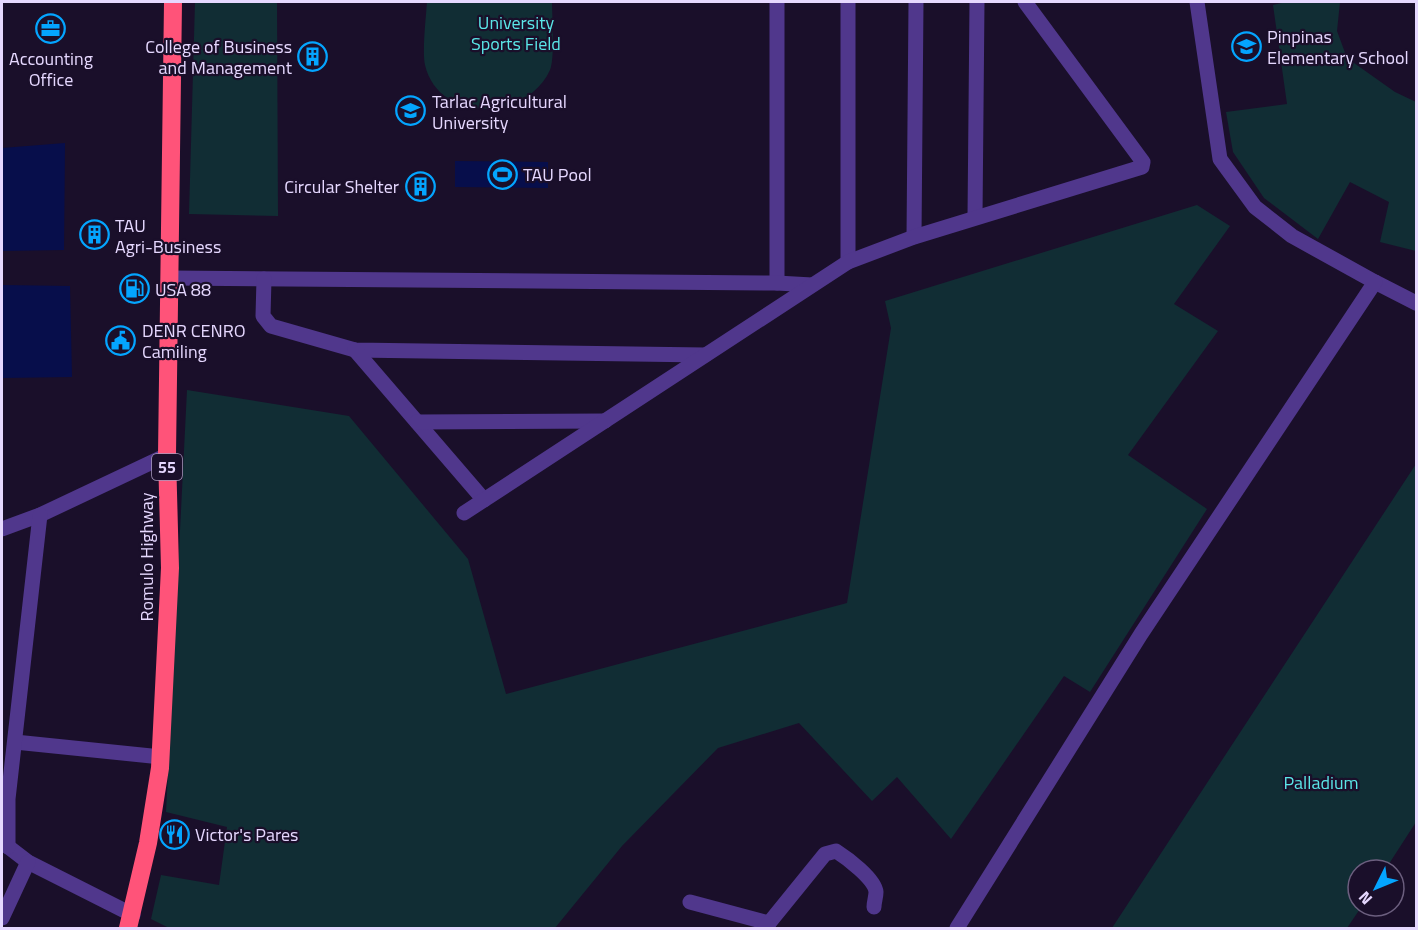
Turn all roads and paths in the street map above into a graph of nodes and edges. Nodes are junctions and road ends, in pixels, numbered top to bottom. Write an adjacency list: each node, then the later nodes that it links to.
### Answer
1 (173, 2): 11 (highway, Romulo Highway / 55)
2 (777, 2): 14 (street)
3 (848, 2): 10 (street)
4 (916, 2): 9 (street)
5 (977, 2): 8 (street)
6 (1025, 2): 8 (street)
7 (1197, 2): 13 (street)
8 (975, 217): 9 (street)
9 (914, 237): 10 (street)
10 (848, 262): 15 (street)
11 (171, 278): 12 (street); 21 (highway, Romulo Highway / 55)
12 (264, 279): 14 (street); 17 (street)
13 (1375, 282): 16 (street); 35 (street)
14 (777, 283): 15 (street)
15 (812, 285): 18 (street)
16 (1416, 303)
17 (355, 350): 18 (street); 20 (street)
18 (705, 355): 19 (street)
19 (604, 421): 20 (street); 22 (street)
20 (417, 422): 22 (street)
21 (167, 455): 24 (street); 27 (highway, Romulo Highway / 55)
22 (484, 500): 23 (street)
23 (464, 513)
24 (40, 515): 25 (street); 26 (street)
25 (2, 529)
26 (15, 742): 27 (street); 28 (street)
27 (161, 757): 33 (highway, Romulo Highway / 55)
28 (5, 845): 29 (street)
29 (28, 862): 32 (street); 33 (street)
30 (690, 902): 34 (street)
31 (874, 907): 34 (street)
32 (2, 918)
33 (130, 922)
34 (767, 926)
35 (957, 928)

